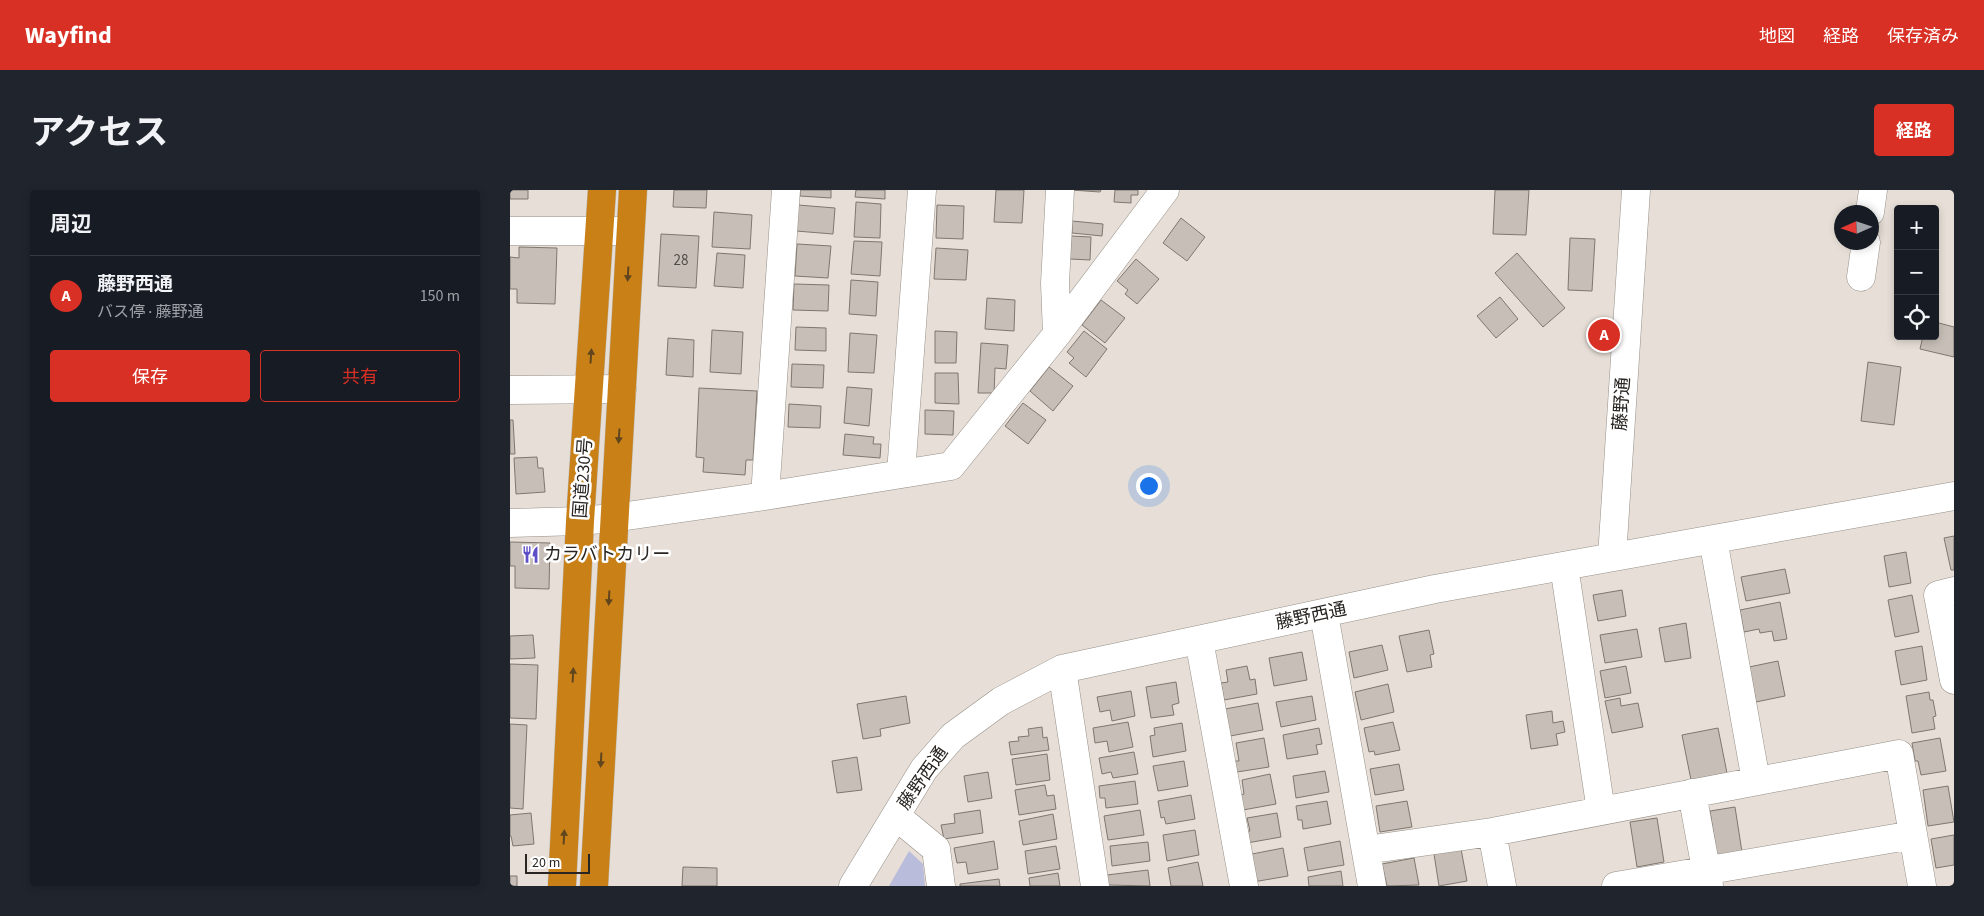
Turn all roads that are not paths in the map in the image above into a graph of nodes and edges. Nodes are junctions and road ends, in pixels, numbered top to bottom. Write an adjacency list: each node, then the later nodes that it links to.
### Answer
1 (602, 190): 10 (highway, 国道230号)
2 (633, 190): 12 (highway, 国道230号)
3 (786, 190): 20 (street)
4 (922, 190): 19 (street)
5 (1060, 190): 15 (street)
6 (1165, 190): 15 (street)
7 (1636, 190): 26 (street, 藤野通)
8 (1873, 190): 9 (street)
9 (1871, 205)
10 (600, 230): 11 (street); 12 (street); 16 (highway, 国道230号, one-way to 10)
11 (510, 231)
12 (630, 231): 17 (highway, 国道230号, one-way to 17)
13 (1865, 250): 14 (street)
14 (1861, 277)
15 (1057, 334): 19 (street)
16 (589, 389): 17 (street); 18 (street); 23 (highway, 国道230号)
17 (622, 389): 22 (highway, 国道230号, one-way to 22)
18 (510, 390)
19 (901, 473): 20 (street)
20 (765, 496): 22 (street)
21 (1954, 496): 25 (street, 藤野西通)
22 (613, 518): 23 (street); 42 (highway, 国道230号, one-way to 42)
23 (580, 521): 24 (street); 41 (highway, 国道230号, one-way to 23)
24 (510, 523)
25 (1713, 539): 26 (street, 藤野西通); 33 (street)
26 (1612, 557): 27 (street, 藤野西通)
27 (1564, 566): 29 (street, 藤野西通); 35 (street)
28 (1954, 591): 32 (street)
29 (1324, 614): 30 (street, 藤野西通); 39 (street)
30 (1199, 640): 31 (street, 藤野西通); 46 (street)
31 (1062, 669): 36 (street, 藤野西通); 45 (street)
32 (1954, 680)
33 (1756, 781): 34 (street); 38 (street)
34 (1692, 793): 35 (street); 40 (street)
35 (1601, 811): 37 (street)
36 (896, 816): 43 (street, 藤野西通); 44 (street)
37 (1492, 832): 39 (street); 48 (street)
38 (1913, 835): 40 (street); 50 (street)
39 (1366, 850): 47 (street)
40 (1707, 878): 49 (street)
41 (562, 886)
42 (594, 886)
43 (853, 886)
44 (941, 886)
45 (1095, 886)
46 (1244, 886)
47 (1372, 886)
48 (1502, 886)
49 (1616, 886)
50 (1922, 886)

